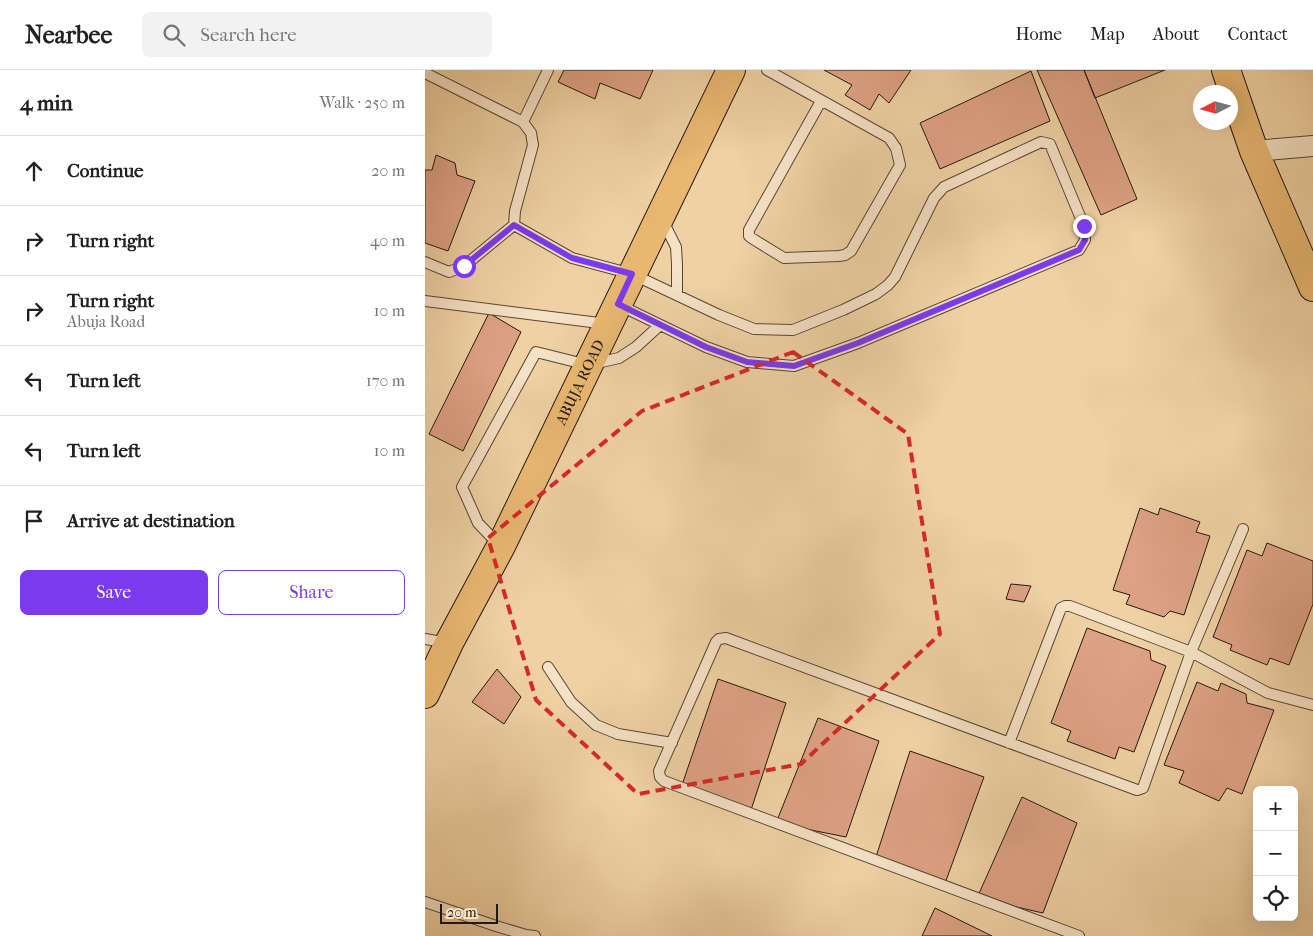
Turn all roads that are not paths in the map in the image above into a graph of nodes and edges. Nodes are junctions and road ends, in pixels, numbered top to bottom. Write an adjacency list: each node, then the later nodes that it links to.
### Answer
1 (548, 70): 7 (lane)
2 (731, 70): 10 (main road, ABUJA ROAD)
3 (767, 70): 6 (lane)
4 (1226, 70): 9 (main road)
5 (425, 73): 7 (lane)
6 (821, 100): 6 (lane)
7 (523, 122): 11 (lane)
8 (1313, 146): 9 (street)
9 (1254, 151): 12 (main road)
10 (661, 216): 14 (main road, ABUJA ROAD); 16 (lane)
11 (514, 225): 13 (lane); 14 (lane)
12 (1307, 255): 15 (main road)
13 (425, 262)
14 (632, 274): 16 (lane); 18 (main road, ABUJA ROAD)
15 (1313, 287)
16 (677, 295): 19 (lane)
17 (425, 300): 18 (lane)
18 (613, 314): 19 (lane); 20 (main road, ABUJA ROAD)
19 (660, 325): 20 (lane)
20 (588, 365): 22 (main road, ABUJA ROAD); 22 (lane)
21 (1243, 529): 24 (lane)
22 (501, 546): 23 (main road, ABUJA ROAD)
23 (437, 641): 26 (main road, ABUJA ROAD)
24 (1191, 652): 27 (lane); 29 (lane); 29 (lane)
25 (547, 667): 28 (lane)
26 (425, 694)
27 (1313, 705)
28 (672, 743): 29 (lane); 32 (lane)
29 (1009, 743)
30 (425, 902): 31 (lane)
31 (535, 936)
32 (1079, 936)

